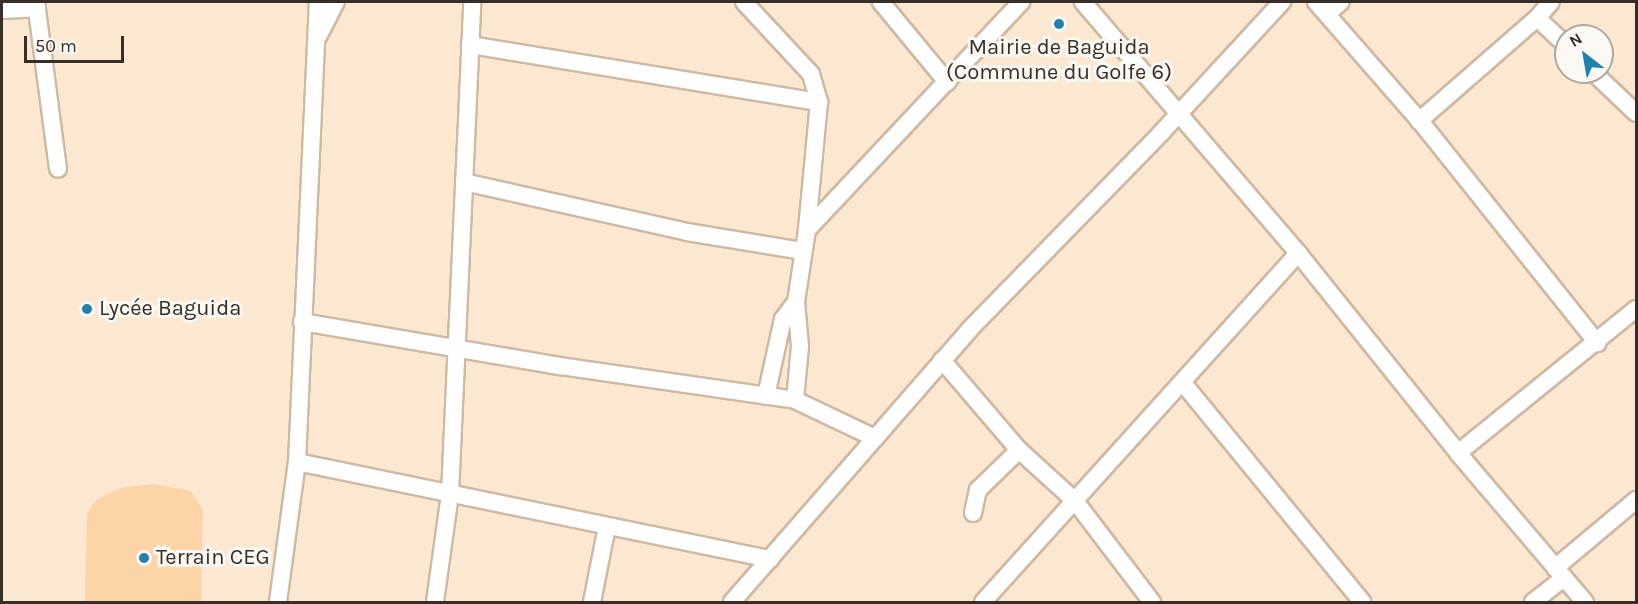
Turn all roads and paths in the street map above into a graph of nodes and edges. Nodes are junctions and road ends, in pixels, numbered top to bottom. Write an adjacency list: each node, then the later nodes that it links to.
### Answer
1 (318, 2): 17 (street)
2 (336, 2): 17 (street)
3 (472, 2): 18 (street)
4 (744, 2): 21 (street)
5 (881, 2): 19 (street)
6 (1020, 2): 19 (street)
7 (1083, 2): 23 (street)
8 (1282, 2): 23 (street)
9 (1316, 2): 14 (street)
10 (1341, 2): 14 (street)
11 (1551, 2): 15 (street)
12 (37, 5): 13 (street); 25 (street)
13 (2, 9)
14 (1327, 14): 24 (street)
15 (1537, 18): 16 (street); 24 (street)
16 (1554, 34)
17 (317, 39): 32 (street)
18 (470, 45): 21 (street); 26 (street)
19 (947, 82): 27 (street)
20 (1606, 84): 22 (street)
21 (819, 102): 27 (street)
22 (1636, 113)
23 (1179, 114): 29 (street); 35 (street)
24 (1419, 121): 33 (street)
25 (58, 169)
26 (464, 182): 28 (street); 34 (street)
27 (807, 230): 28 (street)
28 (803, 251): 30 (street)
29 (1298, 253): 36 (street); 41 (street)
30 (796, 302): 37 (street); 38 (street)
31 (1636, 309): 33 (street)
32 (302, 321): 34 (street); 42 (street)
33 (1597, 343): 41 (street)
34 (455, 348): 37 (street); 43 (street)
35 (942, 360): 39 (street); 40 (street)
36 (1184, 383): 45 (street); 56 (street)
37 (766, 396): 38 (street)
38 (795, 400): 39 (street)
39 (875, 438): 48 (street)
40 (1019, 450): 45 (street); 46 (street)
41 (1458, 453): 49 (street)
42 (297, 462): 43 (street); 50 (street)
43 (450, 494): 47 (street); 51 (street)
44 (1636, 500): 49 (street)
45 (1075, 501): 54 (street); 55 (street)
46 (973, 513)
47 (608, 526): 48 (street); 52 (street)
48 (770, 559): 53 (street)
49 (1560, 573): 57 (street); 58 (street)
50 (278, 603)
51 (435, 603)
52 (592, 603)
53 (732, 603)
54 (983, 603)
55 (1152, 603)
56 (1362, 603)
57 (1533, 603)
58 (1585, 603)

